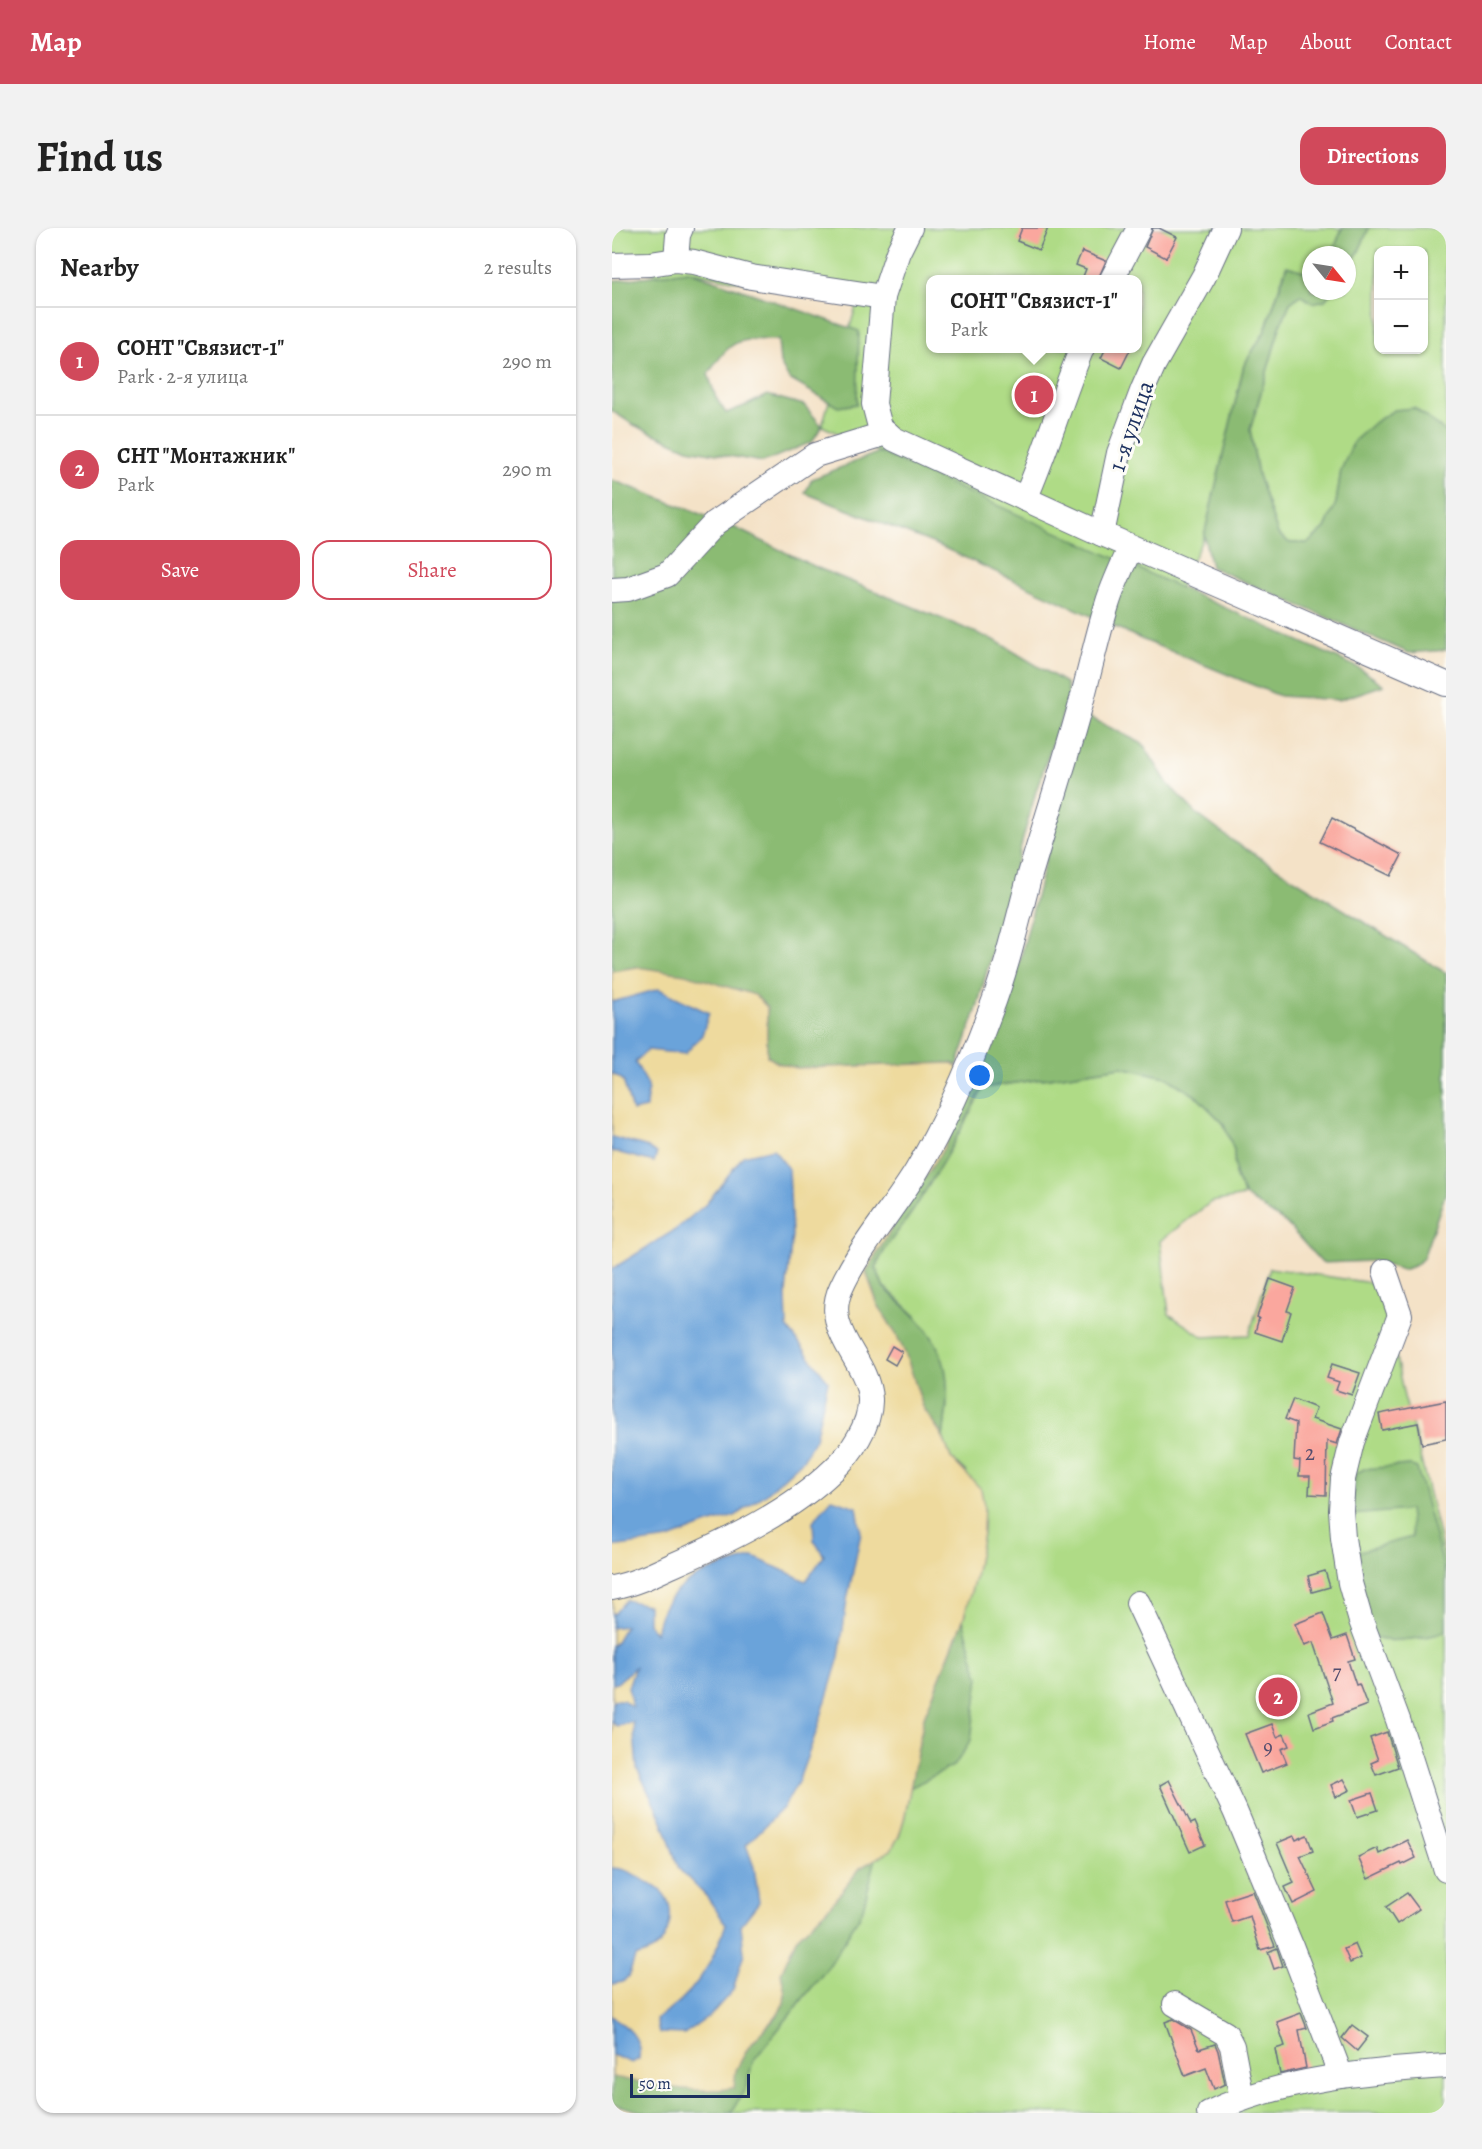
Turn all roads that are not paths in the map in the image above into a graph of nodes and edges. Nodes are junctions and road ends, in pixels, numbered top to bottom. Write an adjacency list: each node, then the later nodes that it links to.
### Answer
1 (681, 228): 5 (street)
2 (910, 228): 8 (street)
3 (1139, 228): 7 (street)
4 (1226, 228): 12 (street, 1-я улица)
5 (676, 260): 6 (street); 8 (street)
6 (612, 265)
7 (1114, 275)
8 (883, 297): 10 (street)
9 (1080, 353): 11 (street)
10 (887, 433): 11 (street); 14 (street)
11 (1024, 499): 12 (street)
12 (1102, 534): 13 (street)
13 (1131, 547): 15 (street); 17 (street)
14 (612, 590)
15 (1446, 684)
16 (1385, 1271): 19 (street)
17 (612, 1588)
18 (1138, 1603): 22 (street)
19 (1446, 1870)
20 (1175, 2004): 23 (street)
21 (1446, 2066): 22 (street)
22 (1341, 2076): 23 (street)
23 (1242, 2099): 24 (street)
24 (1209, 2113)

